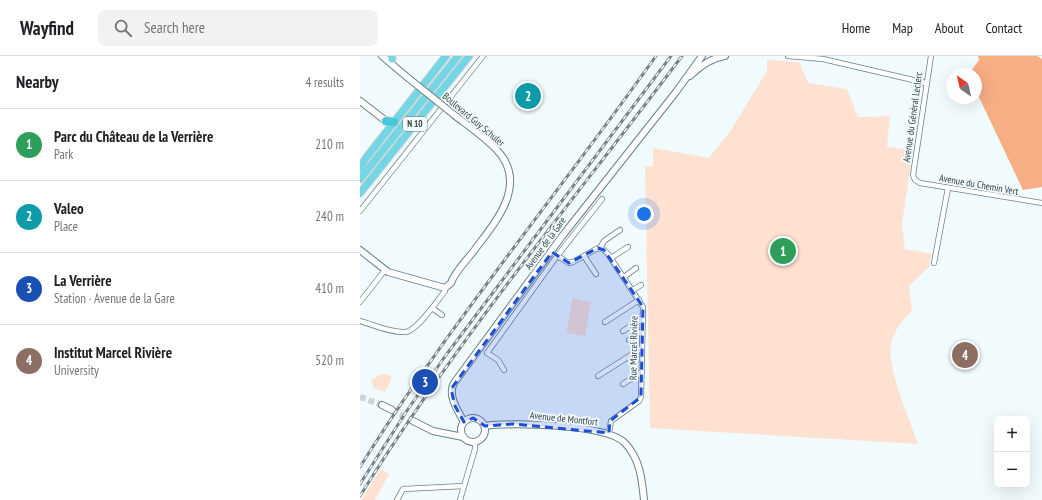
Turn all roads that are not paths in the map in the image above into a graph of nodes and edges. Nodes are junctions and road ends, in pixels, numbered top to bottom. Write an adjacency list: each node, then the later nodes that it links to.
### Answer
1 (382, 56): 11 (street, Boulevard Guy Schuler)
2 (458, 56): 17 (main road, N 10)
3 (469, 56): 20 (main road, N 10)
4 (483, 56): 23 (street)
5 (702, 56): 13 (street, Avenue de la Gare)
6 (725, 56): 13 (street, Avenue de la Gare)
7 (788, 56): 12 (street)
8 (930, 56): 12 (street, Avenue du Général Leclerc)
9 (391, 57): 11 (street, Boulevard Guy Schuler)
10 (444, 57): 15 (main road)
11 (396, 68): 37 (street, Boulevard Guy Schuler, bridge)
12 (926, 83): 18 (street, Avenue du Général Leclerc)
13 (682, 84): 28 (street, Avenue de la Gare)
14 (360, 101): 15 (street)
15 (389, 124): 16 (main road)
16 (361, 165)
17 (360, 179)
18 (915, 180): 19 (street, Avenue du Chemin Vert)
19 (948, 188): 22 (street, Avenue du Chemin Vert); 32 (street)
20 (360, 193)
21 (602, 199): 29 (street)
22 (1042, 204)
23 (360, 210)
24 (620, 230): 26 (street)
25 (628, 247): 31 (street)
26 (600, 248): 30 (street); 31 (street, Rue Marcel Rivière)
27 (360, 250): 34 (street)
28 (552, 252): 29 (street); 52 (street, Avenue de la Gare)
29 (557, 256): 30 (street); 54 (street)
30 (584, 256): 35 (street)
31 (611, 258): 36 (street, Rue Marcel Rivière)
32 (934, 263)
33 (636, 268): 36 (street)
34 (386, 270): 39 (street); 43 (street)
35 (596, 274)
36 (624, 277): 41 (street, Rue Marcel Rivière)
37 (452, 280): 39 (street); 40 (street, Boulevard Guy Schuler)
38 (641, 285): 41 (street)
39 (436, 286): 40 (street)
40 (444, 288): 44 (street)
41 (633, 290): 42 (street, Rue Marcel Rivière)
42 (639, 300): 46 (street, Rue Marcel Rivière); 48 (street)
43 (360, 302)
44 (432, 308): 45 (street); 47 (street)
45 (442, 315)
46 (642, 319): 49 (street); 50 (street, Rue Marcel Rivière)
47 (360, 321)
48 (605, 322)
49 (623, 331)
50 (642, 331): 51 (street); 53 (street, Rue Marcel Rivière)
51 (629, 340)
52 (481, 347): 54 (street); 61 (street, Avenue de la Gare)
53 (642, 348): 56 (street, Rue Marcel Rivière); 57 (street)
54 (487, 353): 55 (street)
55 (504, 370)
56 (642, 372): 58 (street); 64 (street, Rue Marcel Rivière)
57 (598, 376)
58 (623, 384)
59 (382, 405): 60 (street)
60 (392, 410)
61 (464, 422): 62 (street); 63 (street)
62 (485, 426): 64 (street, Avenue de Montfort); 66 (street)
63 (461, 429): 65 (street); 65 (street)
64 (609, 434): 70 (street, Avenue de Montfort)
65 (463, 437): 66 (street)
66 (475, 443): 67 (street)
67 (464, 486): 68 (street); 69 (street)
68 (397, 500)
69 (460, 500)
70 (644, 500)

